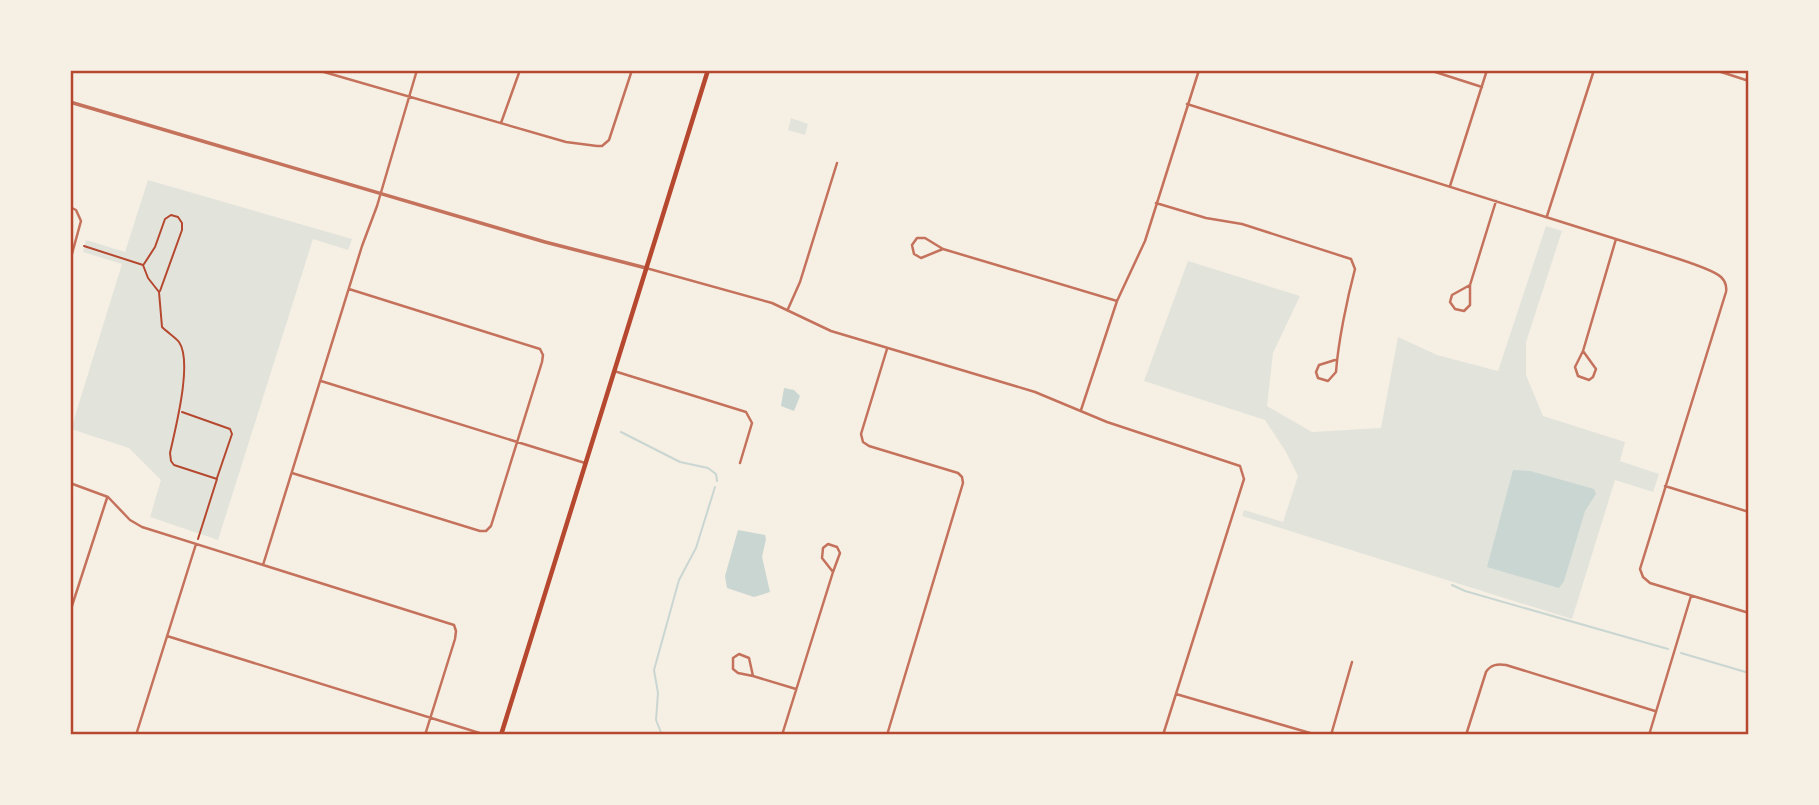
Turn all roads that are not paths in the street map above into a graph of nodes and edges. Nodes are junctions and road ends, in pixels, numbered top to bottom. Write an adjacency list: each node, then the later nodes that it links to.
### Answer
1 (317, 70): 13 (street)
2 (417, 70): 13 (street)
3 (520, 70): 16 (street)
4 (632, 70): 16 (street)
5 (708, 70): 27 (main road)
6 (1199, 70): 15 (street)
7 (1429, 70): 12 (street)
8 (1487, 70): 12 (street)
9 (1594, 70): 23 (street)
10 (1714, 70): 11 (street)
11 (1749, 81)
12 (1482, 87): 18 (street)
13 (409, 97): 16 (street); 19 (street)
14 (70, 102): 19 (street)
15 (1187, 104): 18 (street); 21 (street)
16 (501, 124)
17 (837, 163): 31 (street)
18 (1450, 186): 20 (street)
19 (380, 193): 27 (street); 29 (street)
20 (1496, 201): 23 (street); 28 (street)
21 (1156, 202): 30 (street); 34 (street)
22 (70, 207): 26 (street)
23 (1547, 216): 24 (street)
24 (1616, 239): 33 (street); 43 (street)
25 (943, 248): 25 (street); 30 (street)
26 (70, 261)
27 (646, 268): 31 (street); 35 (main road)
28 (1470, 285): 28 (street)
29 (349, 289): 36 (street); 38 (street)
30 (1117, 301): 37 (street)
31 (787, 310): 32 (street)
32 (887, 348): 37 (street); 64 (street)
33 (1583, 351): 33 (street)
34 (1335, 360): 34 (street)
35 (614, 371): 39 (main road); 40 (street)
36 (320, 381): 38 (street); 41 (street)
37 (1080, 410): 56 (street)
38 (516, 442): 39 (street); 41 (street)
39 (585, 463): 62 (main road)
40 (740, 463)
41 (292, 473): 47 (street)
42 (70, 484): 44 (street)
43 (1665, 486): 45 (street); 49 (street)
44 (108, 497): 46 (street); 50 (street)
45 (1749, 512)
46 (197, 542): 47 (street); 52 (street)
47 (263, 565): 58 (street)
48 (833, 572): 48 (street); 55 (street)
49 (1691, 596): 51 (street); 57 (street)
50 (70, 612)
51 (1749, 613)
52 (167, 636): 58 (street); 59 (street)
53 (1352, 662): 67 (street)
54 (753, 676): 54 (street); 55 (street)
55 (796, 690): 63 (street)
56 (1176, 694): 65 (street); 66 (street)
57 (1655, 710): 68 (street); 69 (street)
58 (430, 718): 60 (street); 61 (street)
59 (136, 735)
60 (425, 735)
61 (486, 735)
62 (500, 735)
63 (782, 735)
64 (887, 735)
65 (1163, 735)
66 (1317, 735)
67 (1331, 735)
68 (1466, 735)
69 (1649, 735)

